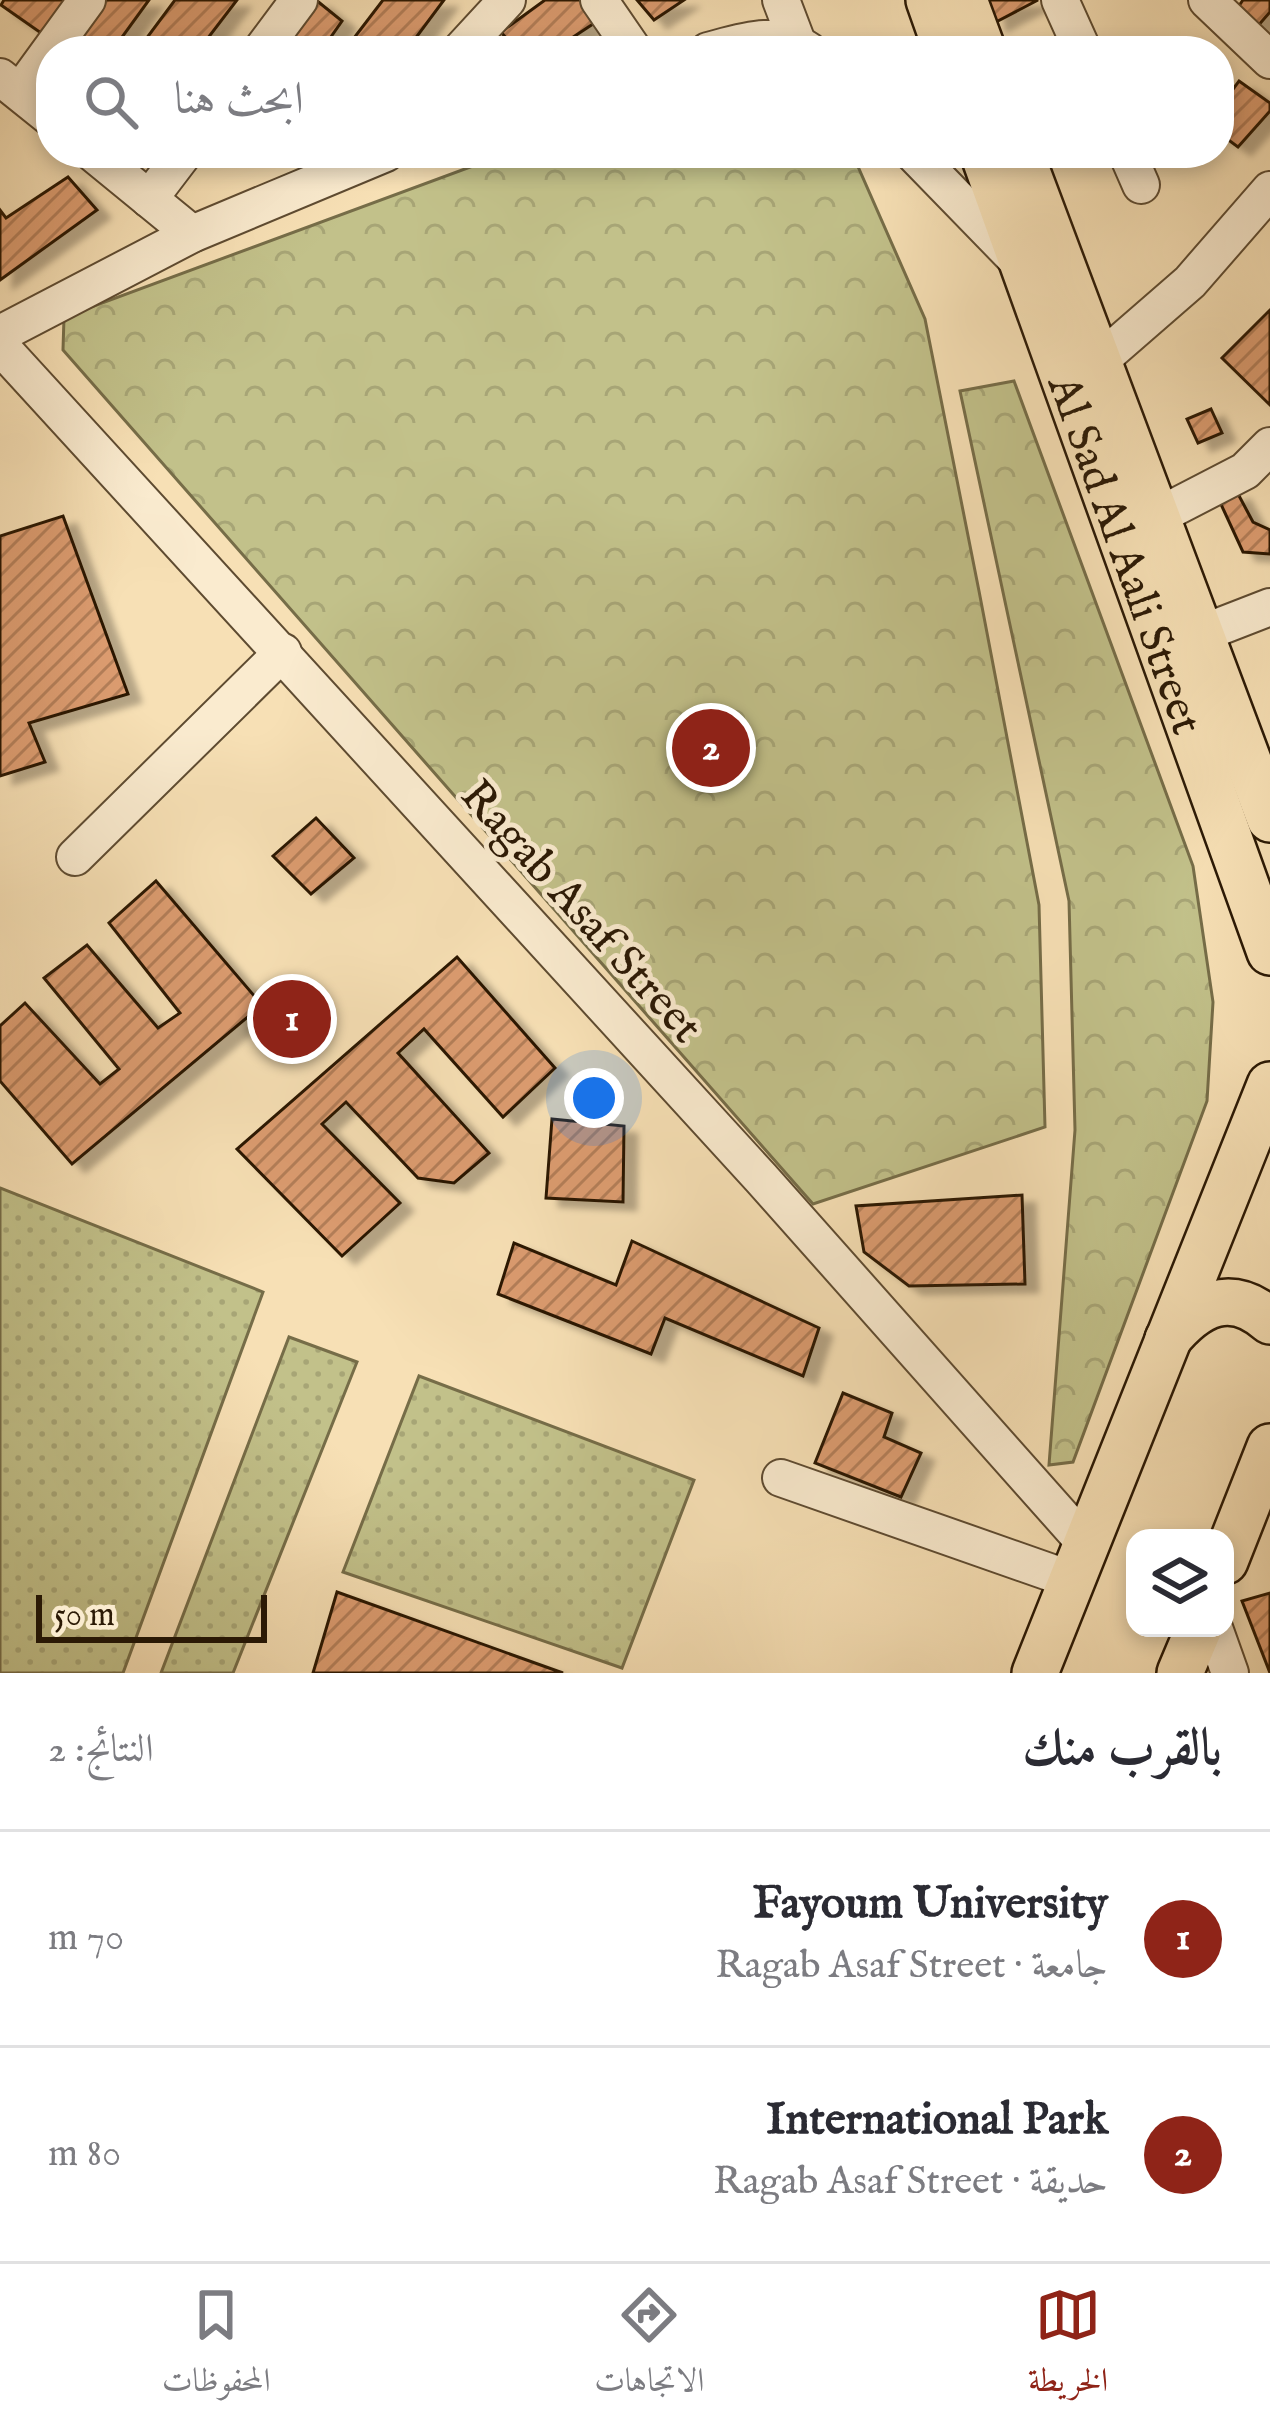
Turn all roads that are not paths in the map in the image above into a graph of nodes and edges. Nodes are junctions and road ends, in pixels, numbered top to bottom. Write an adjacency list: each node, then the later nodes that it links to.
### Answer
1 (87, 0): 8 (street)
2 (299, 0): 9 (street)
3 (507, 0): 10 (street)
4 (599, 0): 11 (street)
5 (781, 0): 12 (street)
6 (1060, 0): 13 (street)
7 (1208, 0): 15 (street)
8 (54, 36)
9 (272, 36)
10 (474, 36)
11 (624, 36)
12 (798, 36)
13 (1076, 36)
14 (36, 56): 16 (street)
15 (1270, 60)
16 (10, 84): 17 (street)
17 (36, 106)
18 (111, 168): 25 (street)
19 (173, 168): 25 (street)
20 (350, 168): 26 (street)
21 (928, 168): 27 (street)
22 (988, 168): 27 (main road, Al Sad Al Aali Street)
23 (1026, 168): 30 (main road, Al Sad Al Aali Street)
24 (1270, 190): 30 (street)
25 (149, 199): 26 (street)
26 (192, 234): 28 (street)
27 (1024, 267): 37 (main road, Al Sad Al Aali Street)
28 (0, 334)
29 (0, 346): 35 (street, Ragab Asaf Street)
30 (1098, 362): 32 (main road, Al Sad Al Aali Street)
31 (1270, 446): 32 (street)
32 (1157, 516): 34 (main road, Al Sad Al Aali Street)
33 (1270, 607): 34 (street)
34 (1203, 633): 36 (main road, Al Sad Al Aali Street)
35 (283, 652): 40 (street); 48 (street, Ragab Asaf Street)
36 (1233, 715): 37 (main road); 38 (main road, Al Sad Al Aali Street)
37 (1189, 730): 39 (main road, Al Sad Al Aali Street)
38 (1269, 815): 39 (street)
39 (1224, 827): 41 (main road, Al Sad Al Aali Street)
40 (76, 856)
41 (1270, 952)
42 (1270, 1085): 44 (main road)
43 (1270, 1321): 44 (main road)
44 (1165, 1342): 48 (main road)
45 (1268, 1463): 47 (main road)
46 (781, 1478): 48 (street)
47 (1234, 1540)
48 (1080, 1562): 51 (main road)
49 (1194, 1637): 52 (main road)
50 (1217, 1637): 53 (street)
51 (1035, 1673)
52 (1180, 1673)
53 (1230, 1673)

